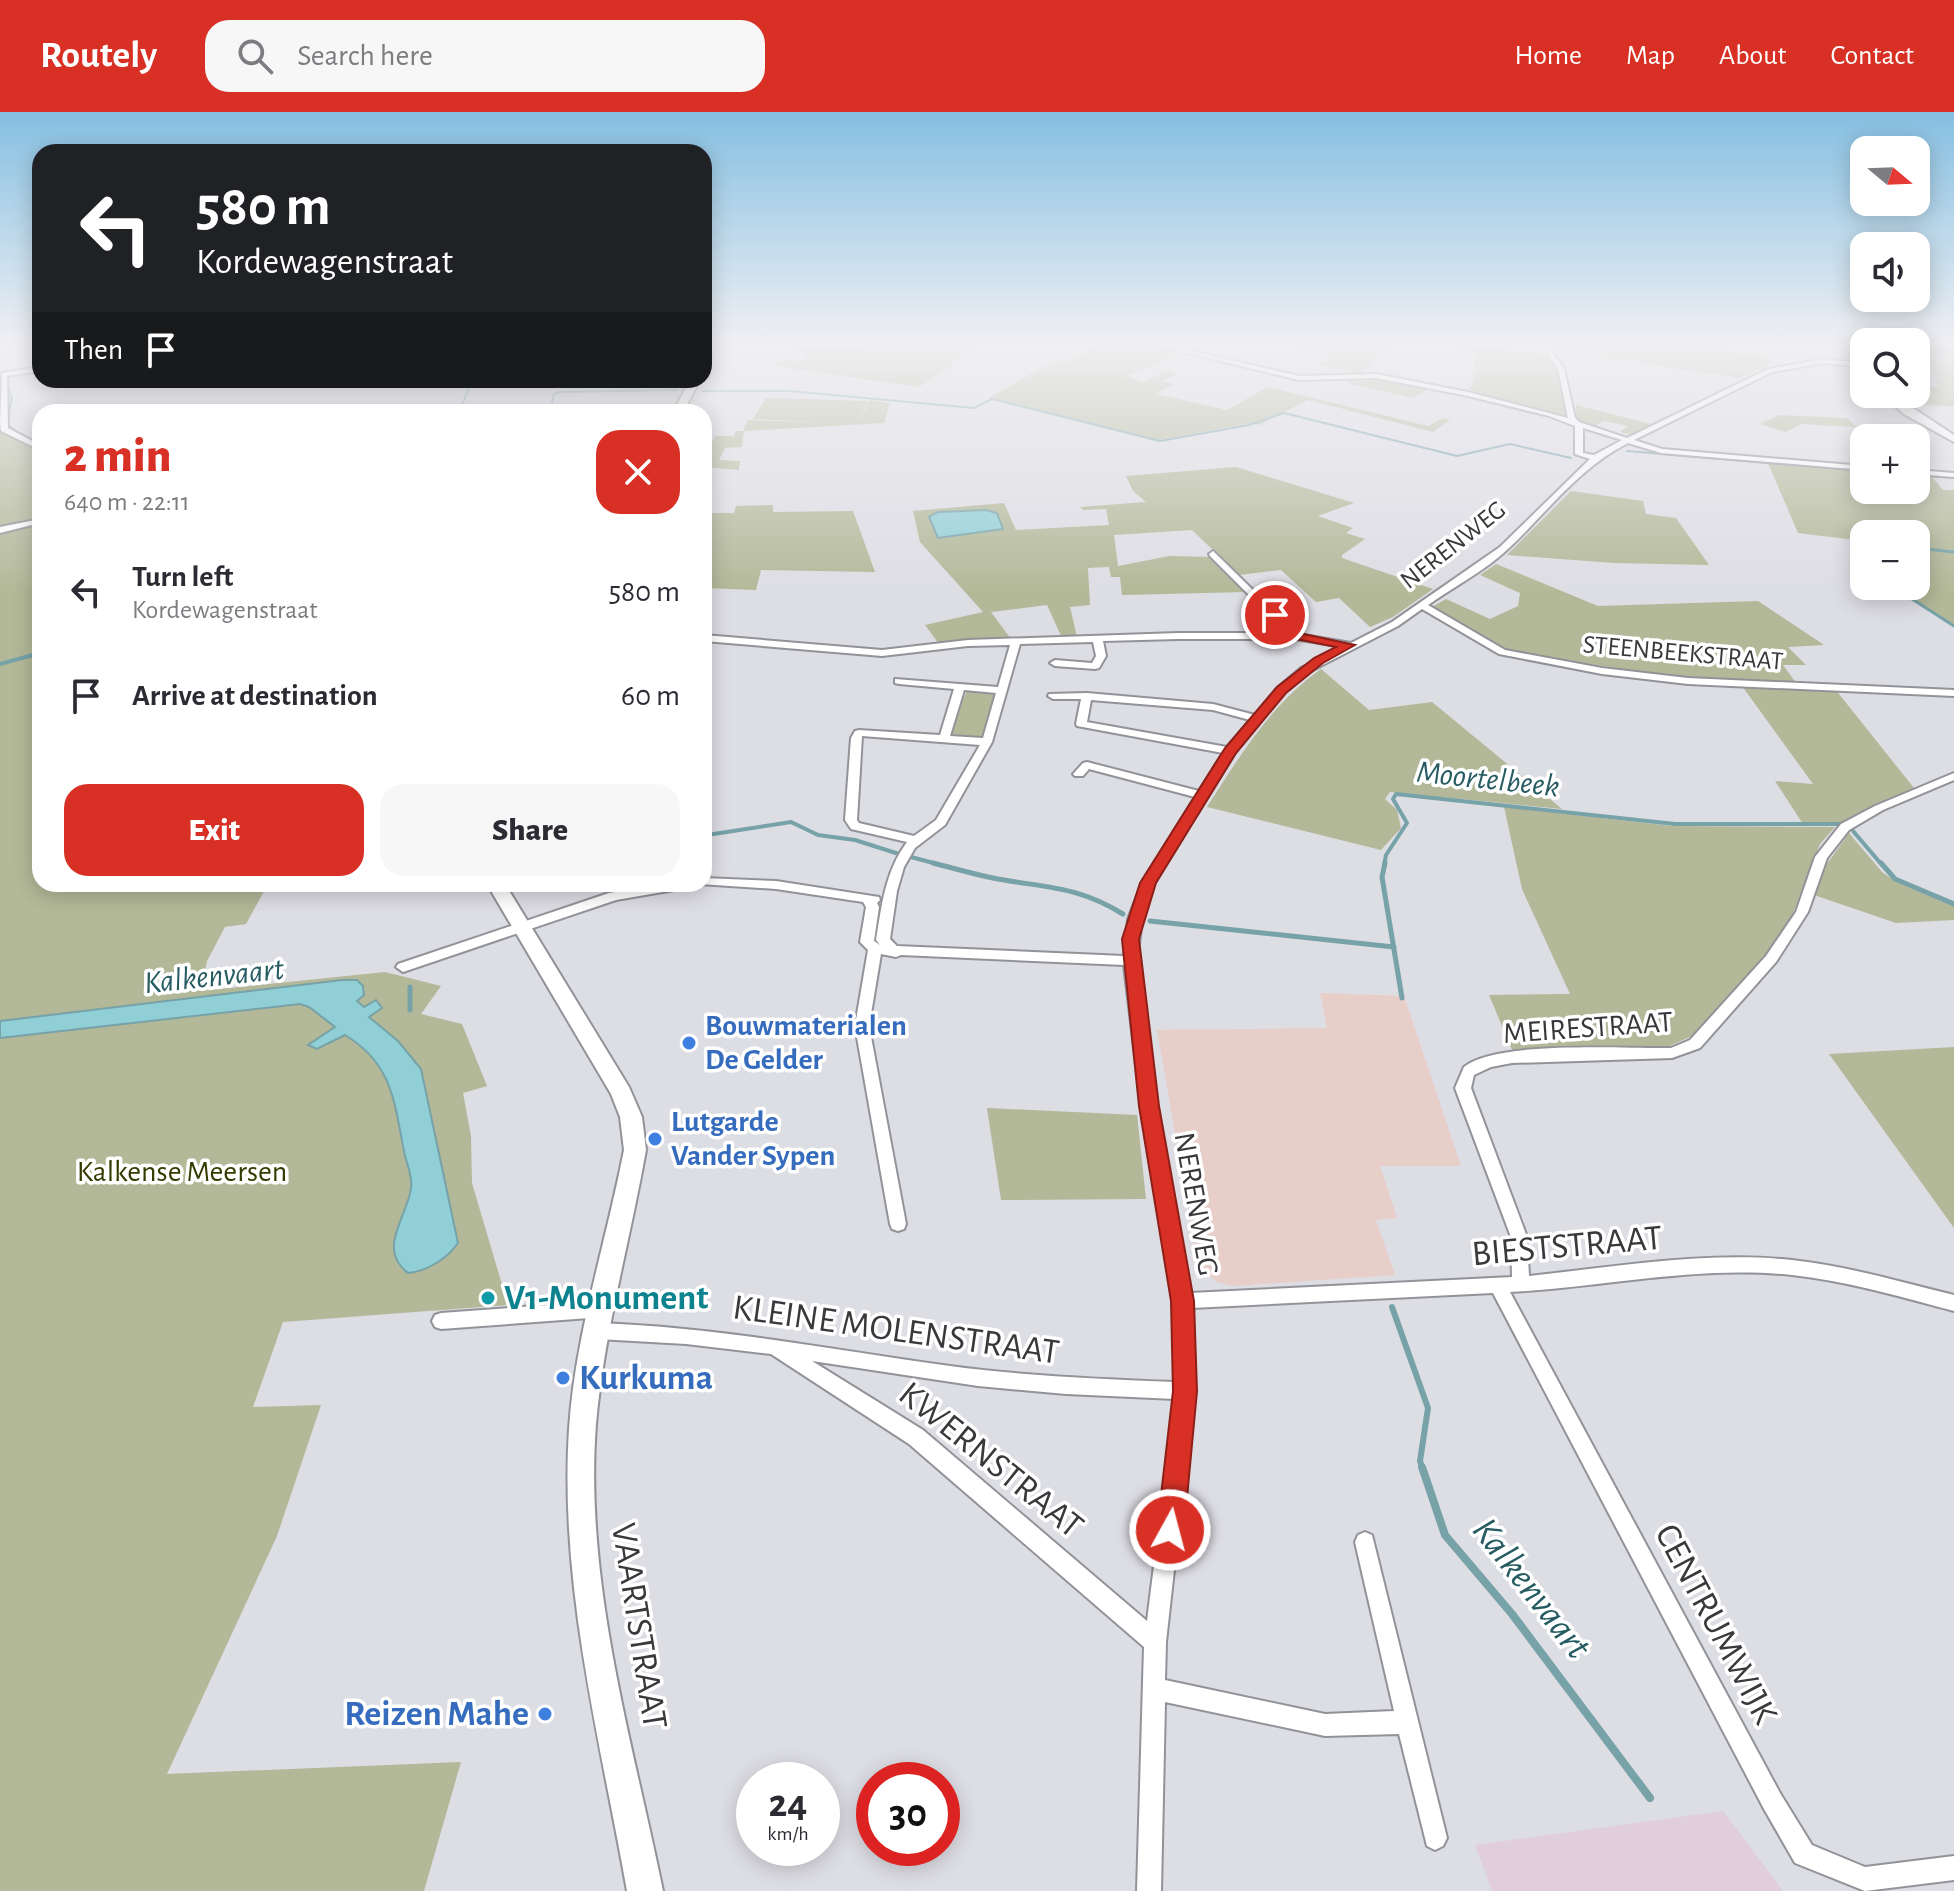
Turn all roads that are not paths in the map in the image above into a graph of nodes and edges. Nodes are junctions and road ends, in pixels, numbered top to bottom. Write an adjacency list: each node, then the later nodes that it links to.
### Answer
1 (4, 428): 6 (street)
2 (1579, 428): 7 (street)
3 (1590, 428): 5 (street)
4 (1654, 428): 5 (street, NERENWEG)
5 (1626, 442): 7 (street, NERENWEG); 8 (street)
6 (32, 444)
7 (1596, 458): 14 (street, NERENWEG)
8 (1850, 467)
9 (1930, 473): 10 (street)
10 (1954, 475)
11 (32, 523): 12 (street)
12 (0, 530)
13 (1213, 554): 15 (street)
14 (1423, 606): 19 (street, NERENWEG); 24 (street, STEENBEEKSTRAAT)
15 (1295, 636): 16 (street); 19 (street)
16 (1097, 638): 18 (street); 20 (street)
17 (712, 639): 18 (street)
18 (1016, 641): 23 (street)
19 (1349, 645): 27 (street, NERENWEG)
20 (1055, 663)
21 (899, 681): 22 (street)
22 (960, 687): 23 (street); 28 (street)
23 (1001, 690): 29 (street)
24 (1954, 693)
25 (1053, 696): 26 (street)
26 (1087, 696): 27 (street); 30 (street)
27 (1255, 718): 30 (street, NERENWEG)
28 (944, 739): 29 (street); 34 (street)
29 (987, 742): 34 (street)
30 (1230, 751): 33 (street, NERENWEG)
31 (1095, 754): 33 (street)
32 (1954, 776): 46 (street, MEIRESTRAAT)
33 (1201, 795): 43 (street, NERENWEG)
34 (916, 840): 39 (street)
35 (712, 882): 38 (street)
36 (501, 892): 40 (main road, VAARTSTRAAT)
37 (638, 892): 40 (street)
38 (867, 899): 39 (street); 41 (street)
39 (886, 902): 42 (street)
40 (522, 926): 44 (street); 50 (main road, VAARTSTRAAT)
41 (875, 949): 42 (street); 45 (street)
42 (896, 952): 43 (street)
43 (1130, 961): 48 (street, NERENWEG)
44 (403, 967)
45 (898, 1224)
46 (1521, 1284): 47 (street, BIESTSTRAAT); 49 (street, BIESTSTRAAT)
47 (1498, 1286): 48 (street, BIESTSTRAAT); 59 (street, CENTRUMWIJK)
48 (1183, 1301): 53 (street, NERENWEG)
49 (1954, 1303)
50 (601, 1320): 51 (street, KLEINE MOLENSTRAAT); 52 (street, KLEINE MOLENSTRAAT); 60 (main road, VAARTSTRAAT)
51 (441, 1321)
52 (773, 1346): 53 (street, KLEINE MOLENSTRAAT); 55 (street, KWERNSTRAAT)
53 (1185, 1391): 55 (street, NERENWEG)
54 (1365, 1542): 57 (street)
55 (1155, 1642): 56 (street, NERENWEG)
56 (1153, 1688): 57 (street); 61 (street, NERENWEG)
57 (1407, 1722): 58 (street)
58 (1435, 1838)
59 (1954, 1868)
60 (645, 1891)
61 (1149, 1891)

